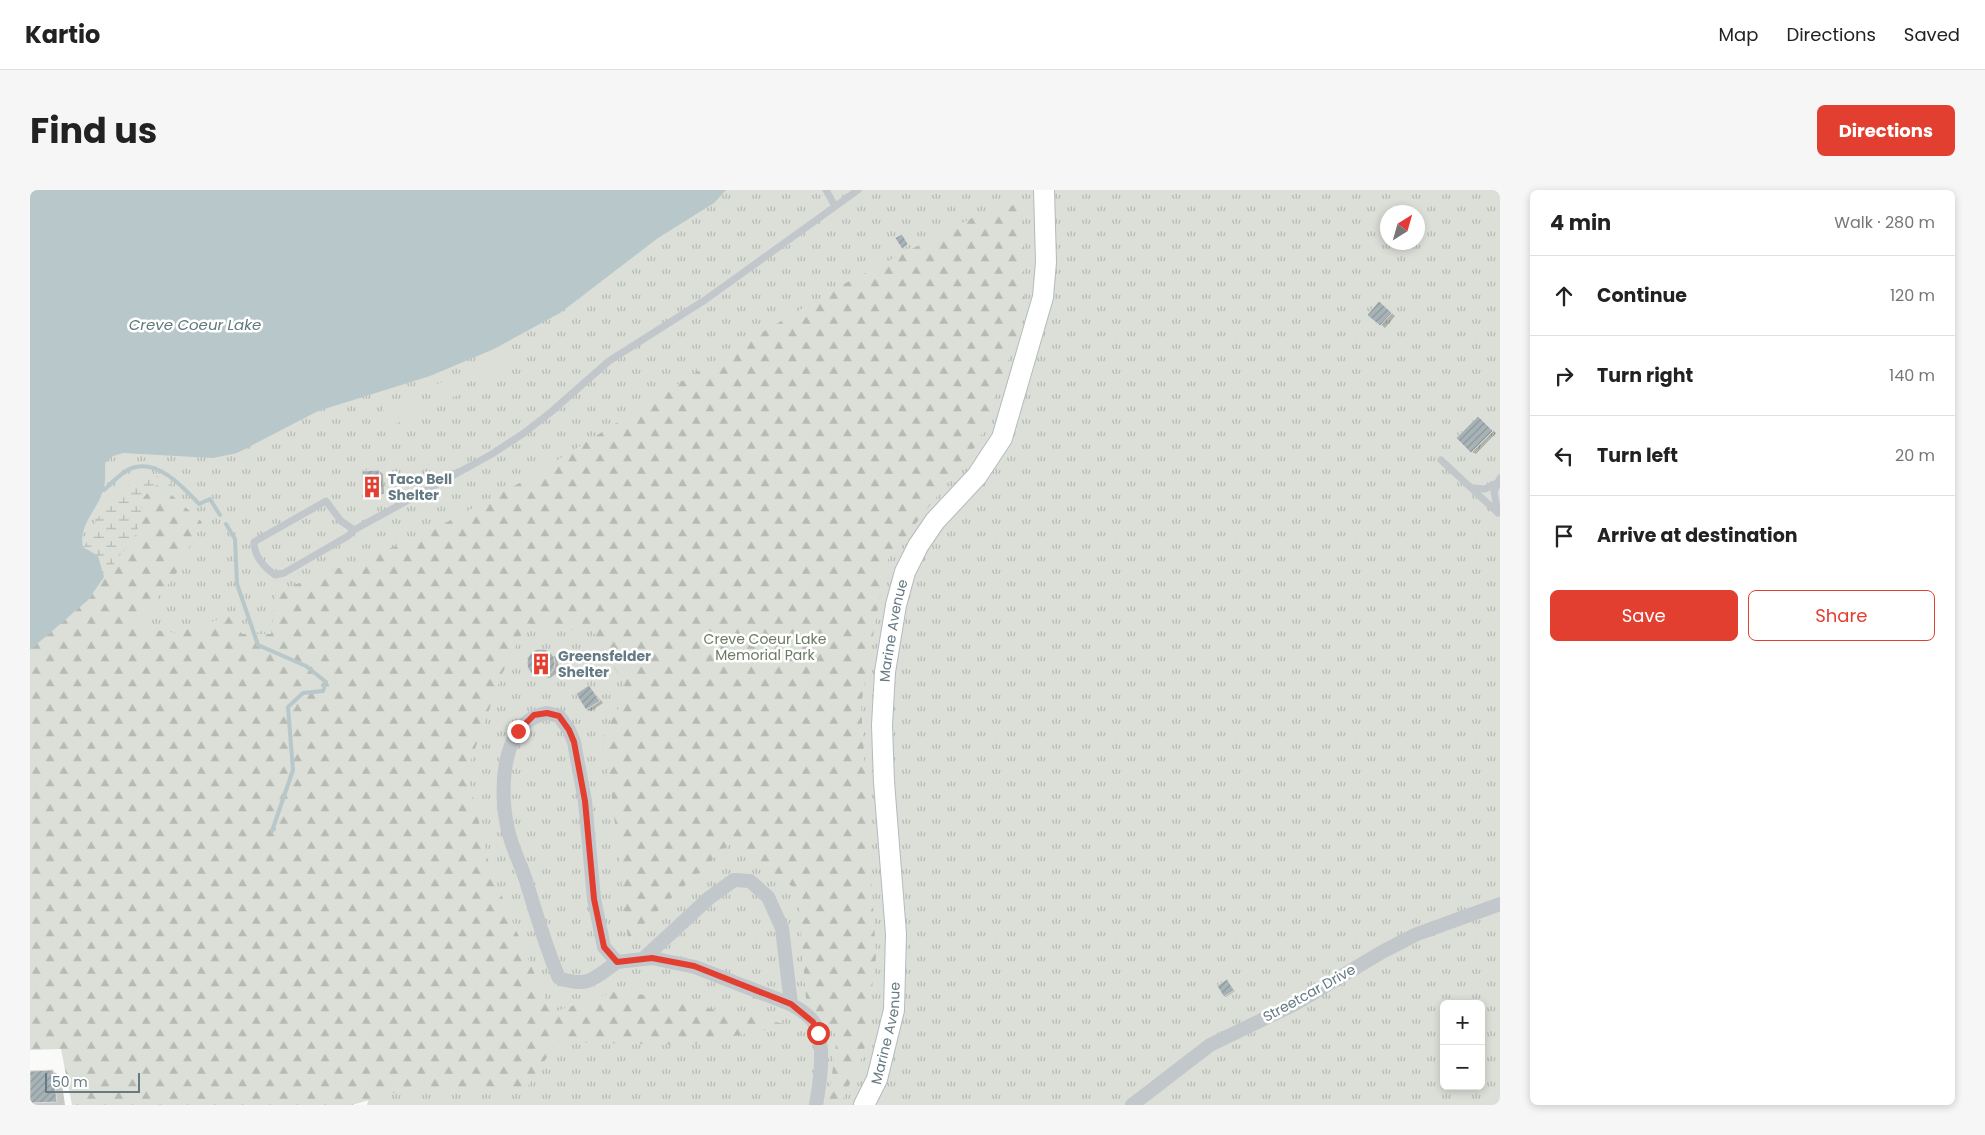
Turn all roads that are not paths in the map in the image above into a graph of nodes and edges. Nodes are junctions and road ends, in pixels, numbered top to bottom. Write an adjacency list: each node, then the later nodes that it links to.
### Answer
1 (826, 190): 4 (lane)
2 (858, 190): 4 (lane)
3 (1044, 190): 15 (main road, Marine Avenue)
4 (835, 206): 9 (lane)
5 (1441, 460): 7 (lane)
6 (1499, 480): 7 (lane); 8 (lane)
7 (1473, 488): 8 (lane)
8 (1499, 514)
9 (354, 530): 9 (lane)
10 (1500, 904): 16 (street, Streetcar Drive)
11 (643, 959): 12 (street); 13 (street); 13 (street)
12 (617, 962): 12 (street)
13 (791, 1004): 14 (street)
14 (816, 1105)
15 (864, 1105)
16 (1132, 1105)

